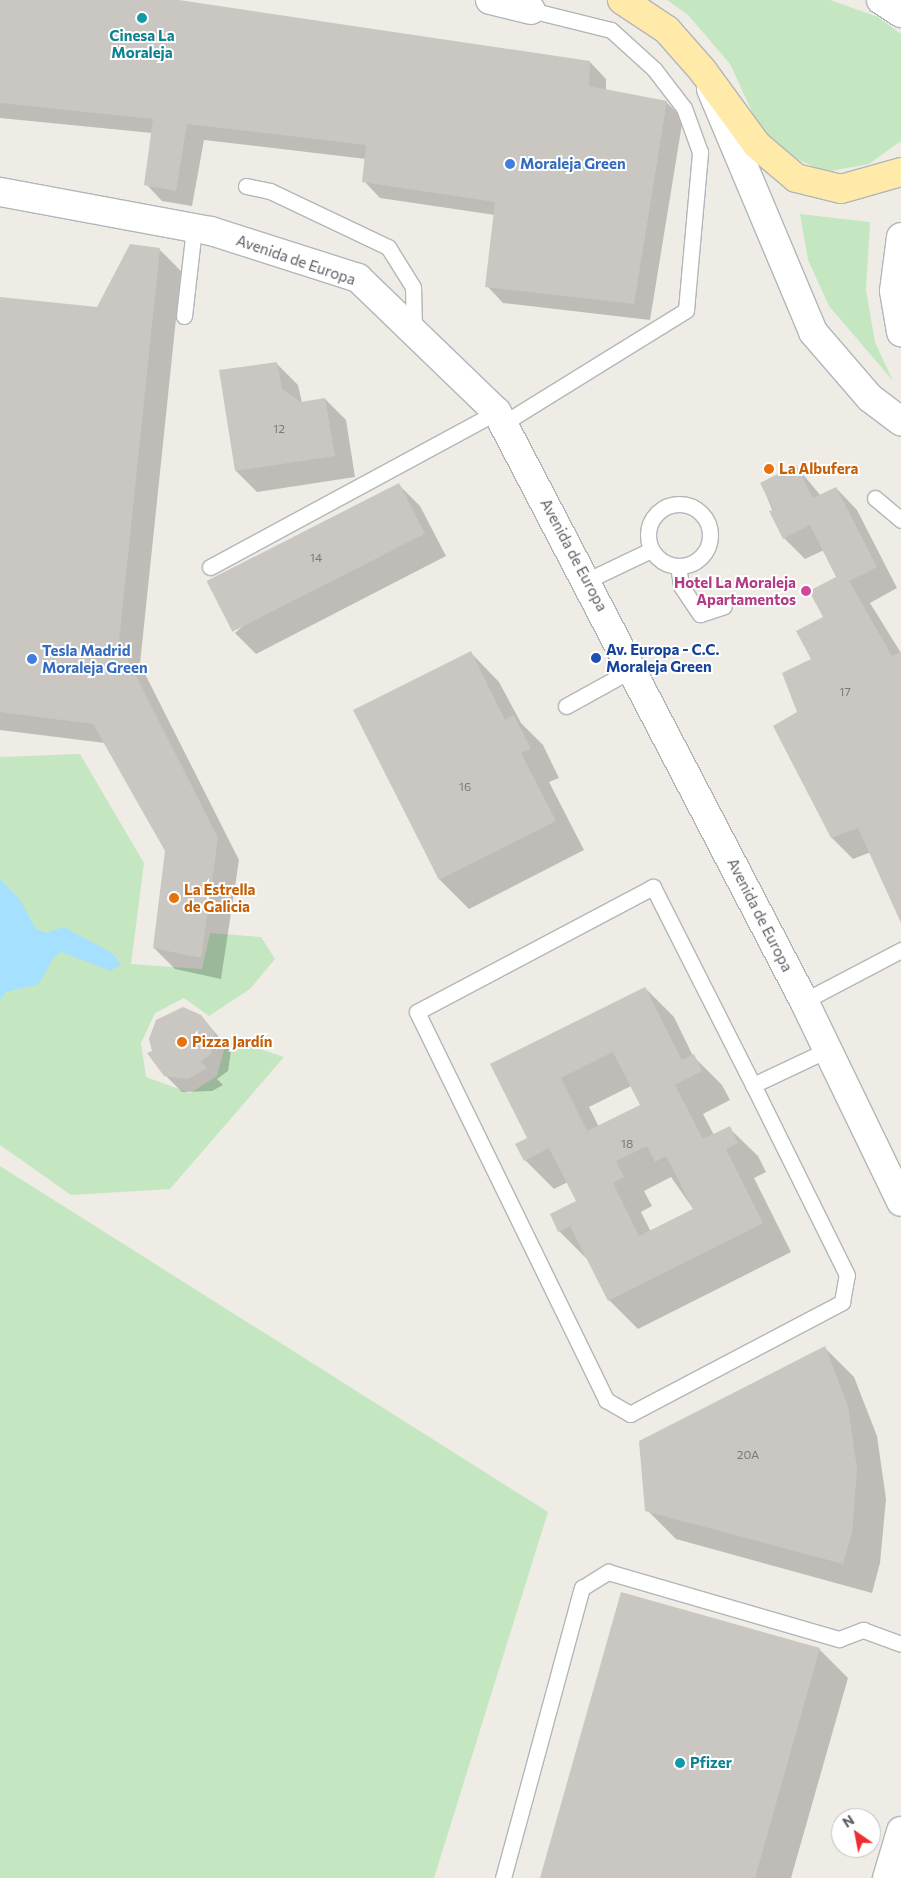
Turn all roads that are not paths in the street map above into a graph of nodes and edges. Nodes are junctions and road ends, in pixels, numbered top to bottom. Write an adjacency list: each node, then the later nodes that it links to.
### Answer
1 (490, 0): 4 (street)
2 (622, 0): 6 (main road)
3 (881, 0): 5 (street)
4 (531, 10): 15 (lane)
5 (901, 13)
6 (704, 71): 7 (main road); 16 (street)
7 (901, 172)
8 (246, 186): 13 (lane)
9 (0, 192): 10 (street, Avenida de Europa)
10 (194, 228): 12 (lane); 13 (street, Avenida de Europa)
11 (901, 237): 14 (street)
12 (184, 316)
13 (414, 329): 15 (street, Avenida de Europa)
14 (901, 332)
15 (500, 417): 21 (lane); 22 (street, Avenida de Europa)
16 (901, 421)
17 (875, 498): 18 (lane)
18 (901, 520)
19 (651, 550): 20 (lane); 20 (lane); 22 (lane)
20 (678, 566): 23 (lane)
21 (210, 567)
22 (588, 580): 24 (street, Avenida de Europa)
23 (724, 606)
24 (633, 669): 25 (lane); 27 (street, Avenida de Europa)
25 (566, 706)
26 (901, 950): 27 (lane)
27 (804, 1001): 28 (street, Avenida de Europa)
28 (828, 1050): 29 (lane); 30 (street, Avenida de Europa)
29 (753, 1085): 29 (lane)
30 (901, 1202)
31 (901, 1644): 33 (lane)
32 (901, 1831): 34 (street)
33 (503, 1878)
34 (887, 1878)

